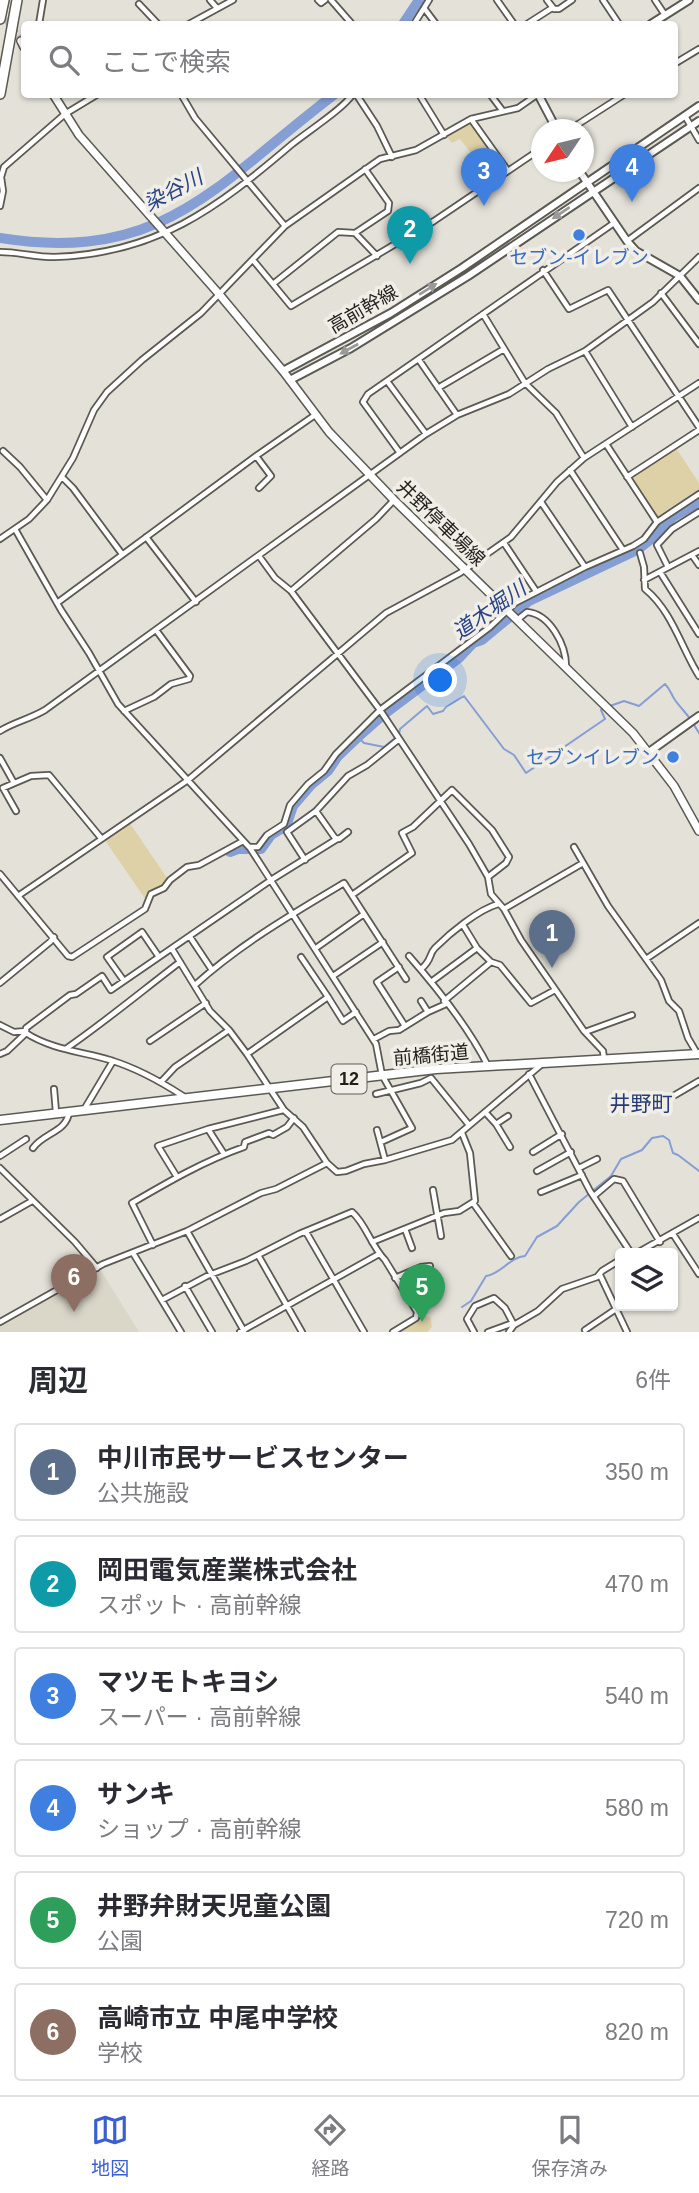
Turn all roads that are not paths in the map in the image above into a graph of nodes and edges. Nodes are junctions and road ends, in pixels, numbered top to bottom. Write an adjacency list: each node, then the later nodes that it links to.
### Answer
1 (4, 0): 21 (highway)
2 (18, 0): 34 (highway)
3 (43, 0): 22 (street)
4 (210, 0): 17 (street)
5 (233, 0): 17 (street)
6 (318, 0): 7 (street)
7 (325, 0)
8 (331, 0): 25 (street)
9 (429, 0): 18 (street)
10 (497, 0): 28 (street)
11 (547, 0): 19 (street)
12 (572, 0): 19 (street)
13 (603, 0): 30 (street)
14 (655, 0): 20 (street)
15 (689, 0): 20 (street)
16 (139, 4): 23 (street)
17 (217, 8): 24 (street)
18 (424, 8): 26 (street); 27 (street)
19 (553, 8): 29 (street)
20 (665, 15): 31 (street)
21 (0, 19)
22 (40, 21)
23 (155, 21)
24 (194, 21)
25 (349, 21)
26 (416, 21)
27 (434, 21)
28 (512, 21)
29 (532, 21)
30 (617, 21)
31 (656, 21)
32 (699, 48): 33 (street)
33 (678, 61)
34 (0, 94)
35 (55, 98): 47 (main road)
36 (91, 98): 47 (street)
37 (183, 98): 60 (street)
38 (352, 98): 60 (street)
39 (358, 98): 57 (street)
40 (421, 98): 54 (street)
41 (493, 98): 46 (street)
42 (532, 98): 46 (street)
43 (540, 98): 50 (street)
44 (619, 98): 51 (street)
45 (699, 106): 48 (street, 高前幹線)
46 (502, 111): 49 (street)
47 (65, 114): 64 (street); 67 (main road, 井野停車場線)
48 (685, 116): 53 (street); 61 (street, 高前幹線)
49 (471, 119): 54 (street); 59 (street)
50 (551, 119)
51 (586, 119)
52 (699, 121): 53 (street, 高前幹線)
53 (691, 126): 55 (street); 63 (street, 高前幹線)
54 (444, 135): 57 (street)
55 (698, 136)
56 (531, 155): 59 (street)
57 (392, 156): 58 (street)
58 (365, 169): 66 (street); 68 (street)
59 (508, 171): 71 (street)
60 (247, 181): 66 (street); 67 (street)
61 (586, 184): 63 (street); 86 (street, 高前幹線, one-way to 61)
62 (699, 188): 69 (street)
63 (593, 192): 65 (street); 87 (street, 高前幹線, one-way to 87)
64 (0, 205)
65 (614, 223): 69 (street); 74 (street)
66 (285, 226): 73 (street)
67 (166, 232): 70 (street); 78 (main road, 井野停車場線)
68 (355, 233): 71 (street); 76 (street)
69 (627, 241): 75 (street)
70 (0, 252)
71 (377, 256): 76 (street)
72 (699, 257): 75 (street)
73 (253, 260): 76 (street); 78 (street)
74 (543, 270): 80 (street); 81 (street)
75 (680, 276): 77 (street); 79 (street)
76 (273, 284)
77 (661, 293): 81 (street); 82 (street)
78 (219, 294): 86 (main road, 井野停車場線); 105 (street)
79 (699, 300)
80 (483, 314): 83 (street); 85 (street)
81 (628, 320): 84 (street); 92 (street)
82 (699, 344)
83 (504, 349): 89 (street); 91 (street)
84 (585, 351): 89 (street); 95 (street)
85 (419, 360): 88 (street); 91 (street)
86 (283, 371): 87 (main road, 井野停車場線)
87 (290, 380): 93 (main road, 井野停車場線)
88 (387, 381): 97 (street); 100 (street)
89 (525, 383): 94 (street); 102 (street)
90 (699, 383): 92 (street)
91 (438, 388): 94 (street)
92 (678, 396): 95 (street); 96 (street)
93 (315, 415): 101 (street); 104 (main road, 井野停車場線)
94 (457, 415): 97 (street)
95 (632, 427): 98 (street)
96 (699, 428): 106 (street)
97 (426, 435): 100 (street)
98 (606, 444): 102 (street); 106 (street)
99 (3, 451): 109 (street)
100 (400, 453): 104 (street)
101 (256, 456): 107 (street); 115 (street)
102 (584, 458): 103 (street)
103 (570, 470): 111 (street); 118 (street)
104 (371, 475): 110 (main road, 井野停車場線); 123 (street)
105 (62, 477): 109 (street); 121 (street)
106 (627, 477): 113 (street)
107 (259, 488)
108 (699, 494): 113 (street)
109 (47, 500): 114 (street)
110 (394, 500): 127 (main road, 井野停車場線); 131 (street)
111 (541, 502): 117 (street); 125 (street)
112 (699, 512): 126 (street)
113 (657, 523): 118 (street)
114 (15, 528): 116 (street); 133 (street)
115 (146, 537): 121 (street); 132 (street)
116 (0, 539)
117 (503, 542): 127 (street); 130 (street)
118 (622, 550): 125 (street)
119 (699, 551): 122 (street)
120 (640, 553): 129 (street)
121 (122, 554): 133 (street)
122 (692, 555): 124 (street); 126 (street)
123 (259, 556): 131 (street); 132 (street)
124 (699, 565)
125 (585, 567): 130 (street)
126 (668, 567): 128 (street)
127 (465, 569): 134 (main road, 井野停車場線); 138 (street)
128 (660, 572): 129 (street); 137 (street)
129 (644, 580): 139 (street)
130 (536, 591): 134 (street)
131 (291, 592): 138 (street)
132 (196, 602): 136 (street)
133 (57, 603): 141 (street)
134 (508, 611): 135 (main road, 井野停車場線); 143 (street)
135 (517, 620): 140 (main road, 井野停車場線); 140 (street)
136 (156, 630): 141 (street); 144 (street)
137 (699, 634)
138 (338, 654): 143 (street); 150 (street)
139 (696, 666): 142 (street)
140 (566, 667): 148 (main road, 井野停車場線)
141 (99, 672): 144 (street); 146 (street)
142 (699, 676)
143 (380, 710): 147 (street); 160 (street)
144 (124, 711): 150 (street)
145 (699, 716): 148 (street)
146 (0, 731)
147 (398, 740): 152 (street); 154 (street)
148 (649, 752): 155 (main road, 井野停車場線)
149 (0, 758): 151 (street)
150 (188, 780): 157 (street); 159 (street)
151 (13, 783): 153 (street); 157 (street)
152 (439, 801): 165 (street); 165 (street); 167 (street)
153 (16, 811)
154 (316, 811): 158 (street); 162 (street)
155 (699, 831)
156 (348, 832): 158 (street)
157 (101, 838): 168 (street)
158 (337, 839): 162 (street)
159 (244, 841): 160 (street); 175 (street)
160 (249, 847): 166 (street)
161 (574, 847): 163 (street)
162 (305, 860): 166 (street)
163 (583, 863): 170 (street); 184 (street)
164 (0, 874): 168 (street)
165 (488, 877): 169 (street)
166 (271, 880): 171 (street); 176 (street)
167 (352, 895): 171 (street); 172 (street)
168 (18, 896): 175 (street)
169 (498, 904): 170 (street); 174 (street)
170 (504, 909): 196 (street)
171 (293, 913): 178 (street); 189 (street)
172 (365, 915): 177 (street); 178 (street)
173 (699, 923): 184 (street)
174 (463, 925): 179 (street); 188 (street)
175 (54, 937): 194 (street)
176 (190, 937): 180 (street); 189 (street)
177 (383, 942): 187 (street); 190 (street)
178 (316, 948): 190 (street)
179 (477, 948): 186 (street); 193 (street)
180 (172, 949): 181 (street); 185 (street)
181 (159, 957): 192 (street); 192 (street)
182 (301, 957): 197 (street)
183 (409, 957): 188 (street)
184 (646, 959): 214 (street)
185 (180, 962): 195 (street); 211 (street)
186 (491, 962): 196 (street); 199 (street)
187 (399, 967): 191 (street); 205 (street)
188 (421, 969): 193 (street)
189 (212, 970): 195 (street)
190 (333, 976): 201 (street)
191 (406, 979)
192 (124, 981): 207 (street)
193 (431, 982): 199 (street)
194 (0, 983)
195 (195, 985): 200 (street)
196 (555, 990): 208 (street)
197 (328, 997): 201 (street); 213 (street)
198 (421, 1001): 202 (street)
199 (445, 1002): 202 (street); 218 (street)
200 (206, 1003): 206 (street); 210 (street)
201 (357, 1012): 209 (street)
202 (428, 1012): 205 (street)
203 (632, 1015): 208 (street)
204 (0, 1025): 207 (street)
205 (405, 1026): 209 (street)
206 (229, 1030): 213 (street); 223 (street)
207 (26, 1032): 211 (street); 212 (street)
208 (585, 1032): 215 (street)
209 (374, 1039): 221 (street)
210 (150, 1041)
211 (66, 1048): 216 (street)
212 (0, 1054)
213 (247, 1054): 226 (street)
214 (699, 1055): 215 (main road, 前橋街道 / 12)
215 (604, 1059): 217 (main road, 前橋街道 / 12)
216 (113, 1061): 223 (street); 231 (street)
217 (545, 1062): 218 (main road, 前橋街道 / 12); 220 (street)
218 (488, 1066): 219 (main road, 前橋街道 / 12)
219 (420, 1071): 221 (main road, 前橋街道 / 12); 224 (street)
220 (529, 1074): 234 (street); 244 (street)
221 (382, 1075): 226 (main road, 前橋街道 / 12); 227 (street)
222 (699, 1081): 229 (street)
223 (161, 1082): 230 (street)
224 (424, 1082): 227 (street); 240 (street)
225 (54, 1089): 235 (street)
226 (269, 1089): 230 (main road, 前橋街道 / 12); 232 (street)
227 (391, 1091): 228 (street); 246 (street)
228 (376, 1094)
229 (675, 1095)
230 (186, 1099): 231 (main road, 前橋街道 / 12)
231 (84, 1110): 233 (main road, 前橋街道 / 12)
232 (284, 1110): 237 (street); 241 (street)
233 (69, 1112): 235 (main road, 前橋街道 / 12); 248 (street)
234 (485, 1112): 239 (street); 240 (street)
235 (56, 1114): 238 (main road, 前橋街道 / 12)
236 (508, 1116): 239 (street)
237 (294, 1118): 251 (street); 255 (street)
238 (0, 1120)
239 (496, 1124): 247 (street)
240 (469, 1125): 243 (street)
241 (208, 1129): 251 (street); 260 (street)
242 (377, 1130): 246 (street)
243 (462, 1133): 254 (street); 265 (street)
244 (562, 1134): 249 (street); 250 (street)
245 (26, 1139): 252 (street)
246 (381, 1142): 254 (street)
247 (510, 1147)
248 (33, 1148)
249 (571, 1152): 257 (street); 258 (street)
250 (533, 1153)
251 (224, 1154): 260 (street)
252 (0, 1156)
253 (597, 1159): 257 (street)
254 (385, 1160): 255 (street)
255 (327, 1163): 270 (street)
256 (0, 1168): 264 (street)
257 (579, 1168): 259 (street)
258 (537, 1171)
259 (583, 1175): 262 (street); 263 (street)
260 (177, 1177): 276 (street)
261 (433, 1190): 266 (street)
262 (541, 1192)
263 (594, 1196): 275 (street); 278 (street)
264 (32, 1202): 268 (street); 286 (street)
265 (473, 1203): 266 (street); 283 (street)
266 (439, 1216): 269 (street); 273 (street)
267 (699, 1218): 272 (street)
268 (0, 1219)
269 (405, 1229): 274 (street); 277 (street)
270 (187, 1231): 276 (street); 287 (street)
271 (306, 1231): 274 (street); 282 (street); 291 (street)
272 (673, 1234): 275 (street); 288 (street)
273 (441, 1236)
274 (372, 1242): 281 (street)
275 (660, 1242): 279 (street)
276 (153, 1245): 280 (street)
277 (412, 1248)
278 (628, 1248)
279 (647, 1248)
280 (133, 1253): 286 (street); 294 (street)
281 (379, 1254): 290 (street); 291 (street)
282 (258, 1255): 287 (street); 296 (street)
283 (511, 1256)
284 (615, 1263): 289 (street)
285 (430, 1266): 290 (street)
286 (97, 1268): 299 (street)
287 (211, 1274): 292 (street); 302 (street)
288 (699, 1274)
289 (600, 1275): 297 (street); 300 (street)
290 (396, 1278): 295 (street)
291 (333, 1279): 296 (street); 306 (street)
292 (185, 1286): 294 (street); 304 (street)
293 (435, 1294): 295 (street)
294 (162, 1300): 303 (street)
295 (414, 1305): 307 (street)
296 (287, 1306): 302 (street); 305 (street)
297 (615, 1309): 301 (street)
298 (616, 1311): 311 (street)
299 (0, 1322)
300 (514, 1324): 308 (street); 309 (street); 310 (street)
301 (585, 1330)
302 (243, 1331)
303 (181, 1332)
304 (212, 1332)
305 (302, 1332)
306 (364, 1332)
307 (393, 1332)
308 (474, 1332)
309 (488, 1332)
310 (509, 1332)
311 (627, 1332)

